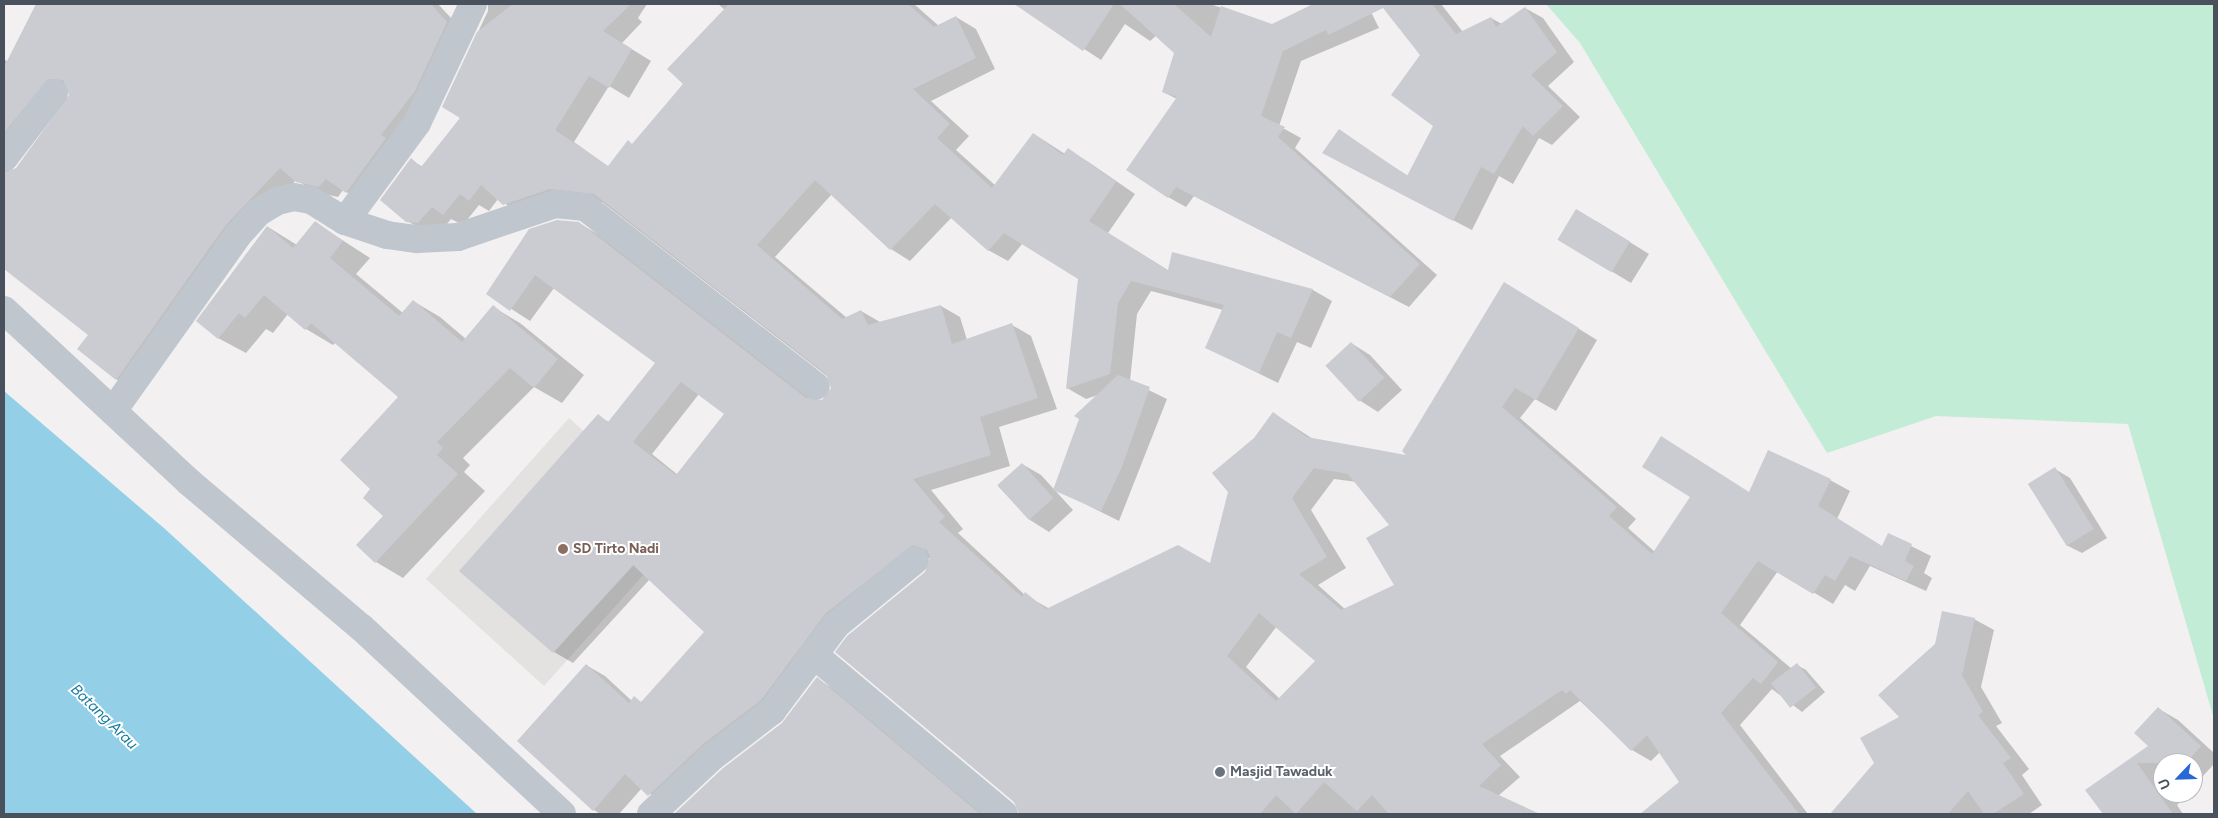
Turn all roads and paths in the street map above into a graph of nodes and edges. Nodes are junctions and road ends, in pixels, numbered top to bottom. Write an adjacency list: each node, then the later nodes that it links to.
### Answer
1 (473, 4): 4 (street)
2 (54, 93): 3 (street)
3 (4, 158)
4 (345, 221): 6 (street); 7 (street)
5 (4, 310): 7 (street)
6 (816, 386)
7 (113, 411): 10 (street)
8 (914, 560): 9 (street)
9 (813, 654): 11 (street); 12 (street)
10 (562, 814)
11 (651, 814)
12 (1004, 814)

